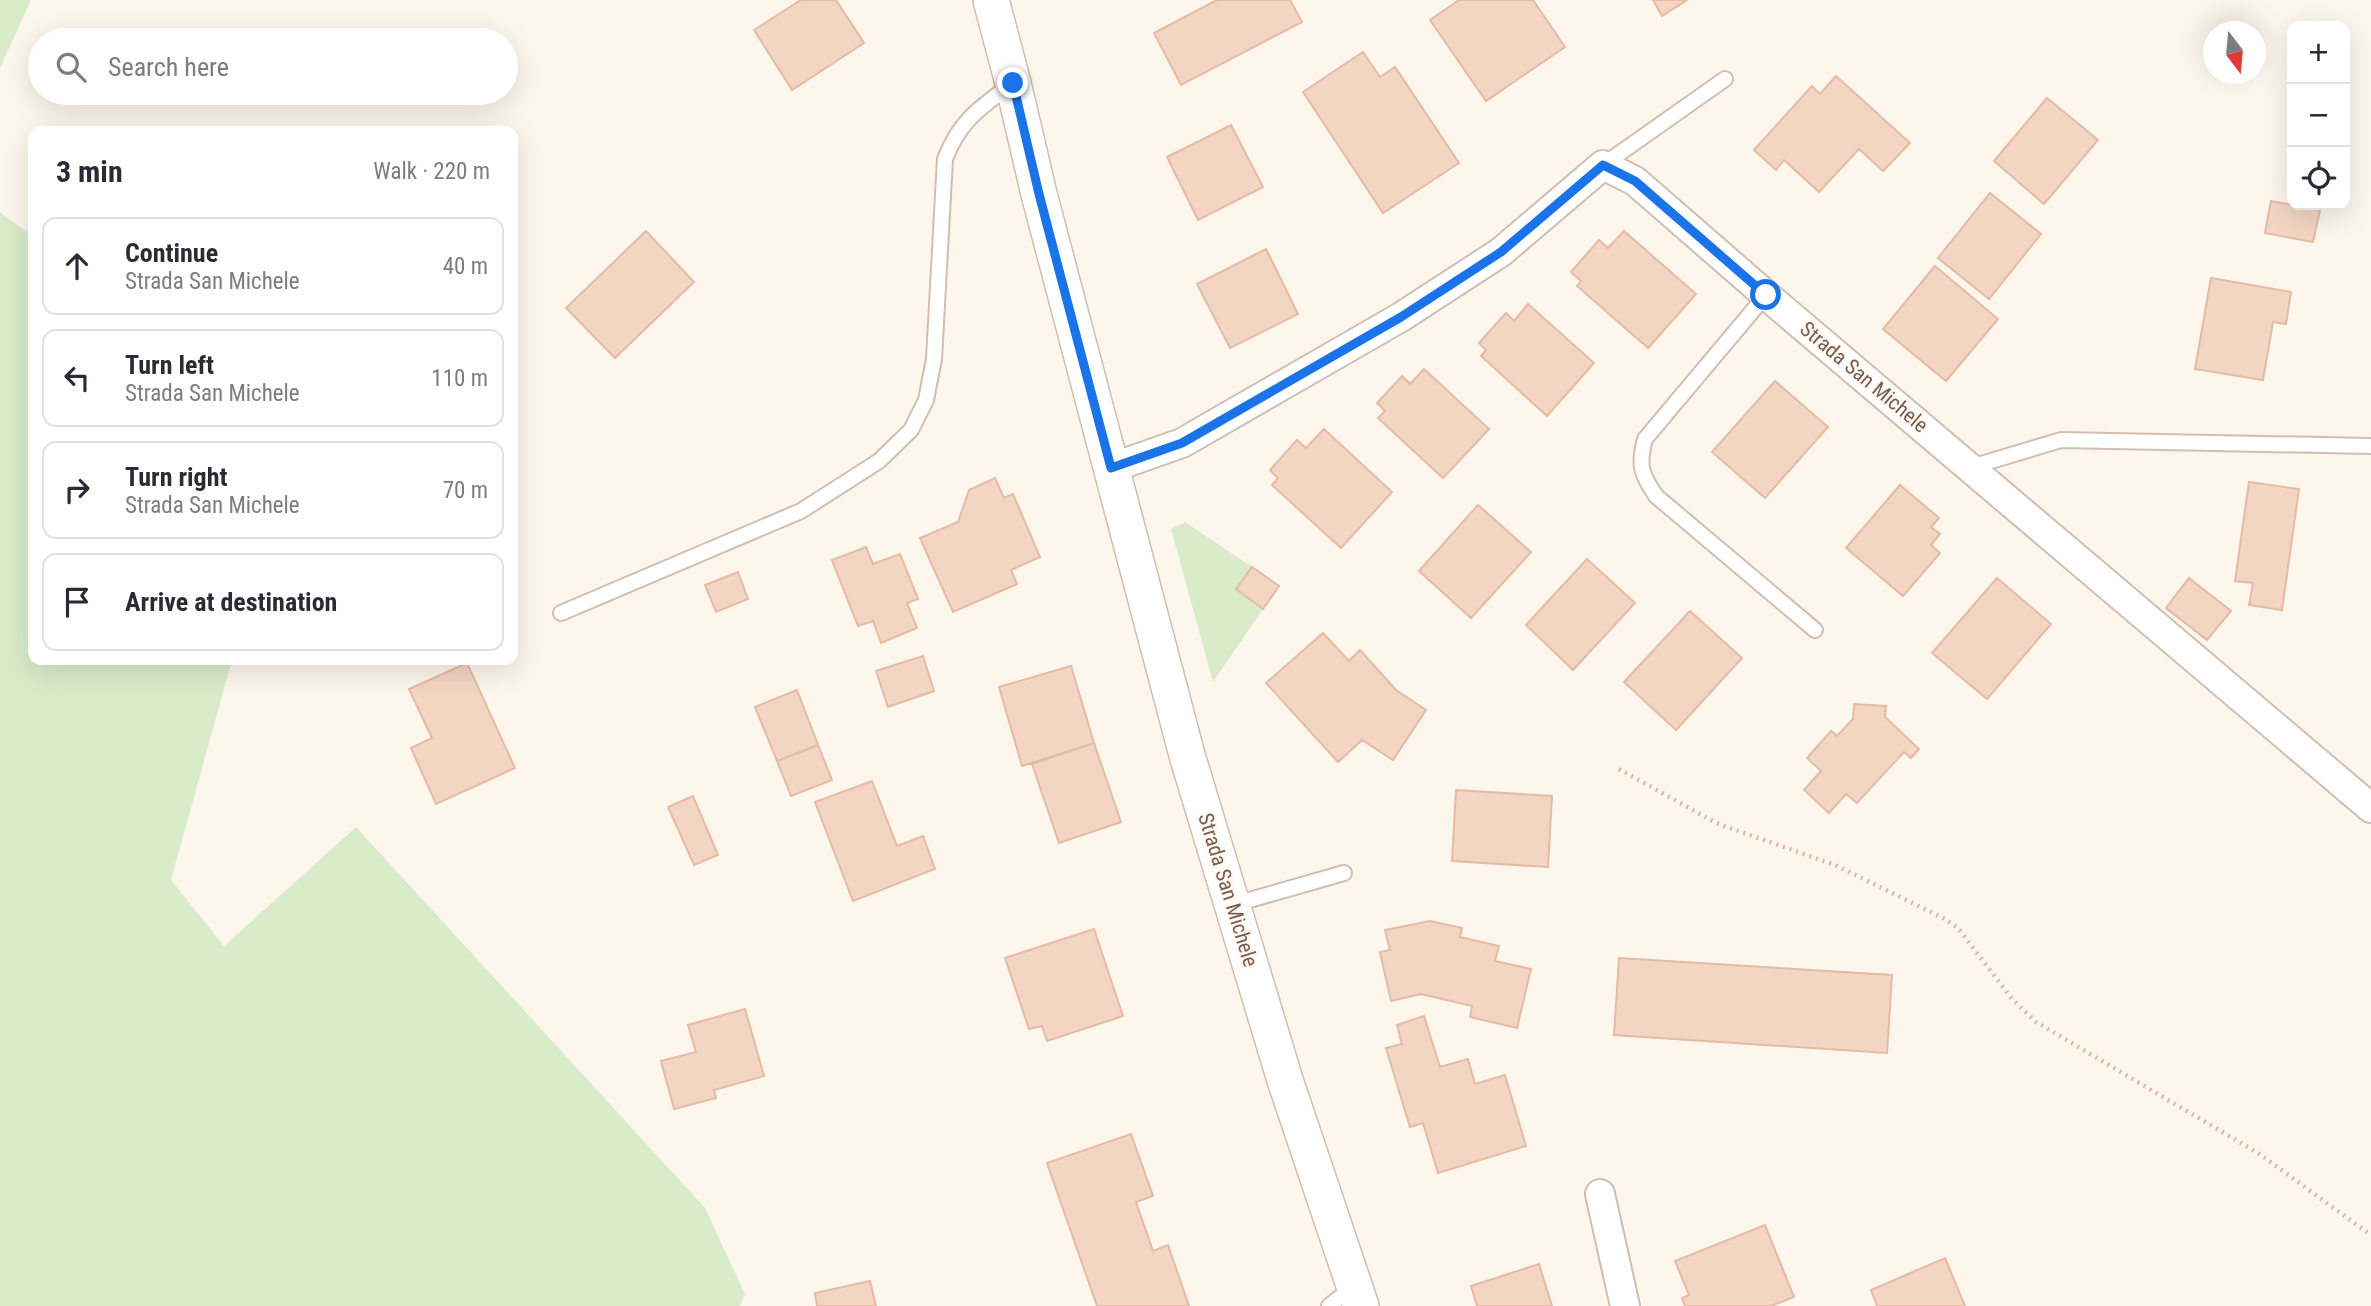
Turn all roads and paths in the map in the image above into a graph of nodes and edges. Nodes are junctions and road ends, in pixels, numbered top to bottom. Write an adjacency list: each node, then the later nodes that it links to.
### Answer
1 (991, 0): 3 (street, Strada San Michele)
2 (1725, 79): 4 (lane)
3 (1013, 83): 8 (street, Strada San Michele); 9 (lane)
4 (1603, 165): 5 (street, Strada San Michele); 8 (street)
5 (1766, 295): 7 (street, Strada San Michele); 10 (lane)
6 (2371, 446): 7 (lane)
7 (1971, 467): 12 (street, Strada San Michele)
8 (1111, 468): 14 (street, Strada San Michele)
9 (561, 612)
10 (1815, 630)
11 (1619, 769): 16 (path)
12 (2371, 808)
13 (1344, 873): 14 (lane)
14 (1232, 905): 17 (street, Strada San Michele)
15 (1600, 1194): 18 (street)
16 (2371, 1235)
17 (1348, 1299)
18 (1625, 1306)

